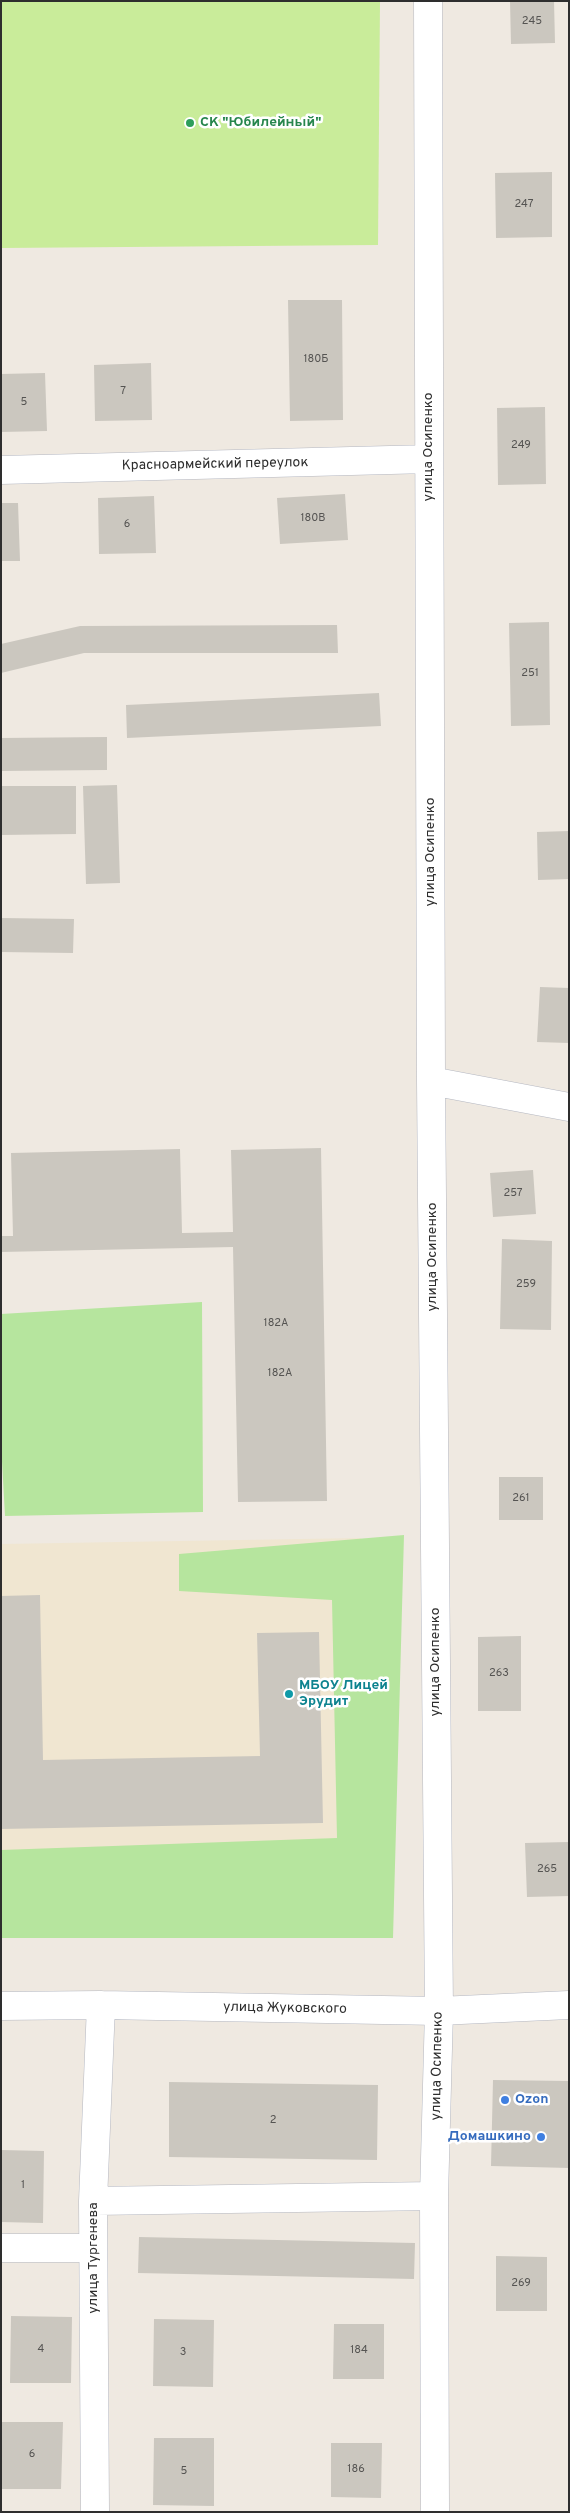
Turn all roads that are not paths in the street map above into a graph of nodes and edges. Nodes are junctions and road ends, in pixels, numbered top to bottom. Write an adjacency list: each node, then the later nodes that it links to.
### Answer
1 (428, 1): 2 (street, улица Осипенко)
2 (429, 459): 3 (street, Красноармейский переулок); 4 (street, улица Осипенко)
3 (1, 470)
4 (431, 1081): 5 (street); 9 (street, улица Осипенко)
5 (569, 1107)
6 (101, 2005): 8 (street, улица Жуковского); 9 (street, улица Жуковского); 11 (street, улица Тургенева)
7 (569, 2005): 9 (street, улица Жуковского)
8 (1, 2006)
9 (439, 2012): 10 (street, улица Осипенко)
10 (434, 2196): 11 (street); 15 (street, улица Осипенко)
11 (93, 2201): 13 (street, улица Тургенева)
12 (1, 2248): 13 (street)
13 (93, 2248): 14 (street, улица Тургенева)
14 (95, 2512)
15 (435, 2512)

